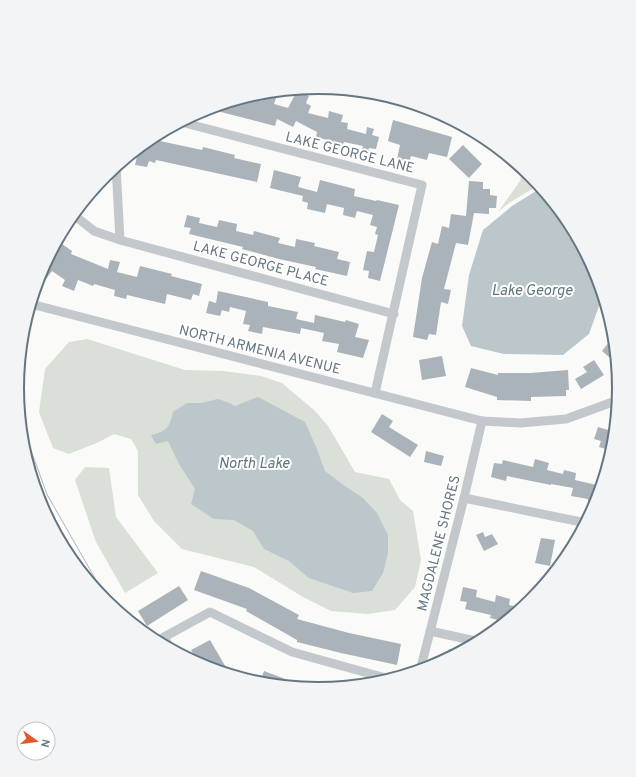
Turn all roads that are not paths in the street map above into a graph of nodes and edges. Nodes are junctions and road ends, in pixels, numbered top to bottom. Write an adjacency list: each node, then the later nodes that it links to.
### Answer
1 (190, 124): 6 (street, LAKE GEORGE LANE)
2 (116, 175): 4 (street)
3 (79, 219): 4 (street, LAKE GEORGE PLACE)
4 (120, 240): 6 (street, LAKE GEORGE PLACE)
5 (36, 305): 7 (street, NORTH ARMENIA AVENUE)
6 (394, 314): 7 (street, LAKE GEORGE LANE)
7 (375, 393): 9 (street, NORTH ARMENIA AVENUE)
8 (611, 403): 9 (street, NORTH ARMENIA AVENUE)
9 (482, 421): 10 (street, MAGDALENE SHORES)
10 (464, 498): 11 (street); 12 (street, MAGDALENE SHORES)
11 (580, 522)
12 (430, 631): 14 (street); 15 (street, MAGDALENE SHORES)
13 (165, 639): 16 (street)
14 (470, 640)
15 (422, 664)
16 (379, 676)

